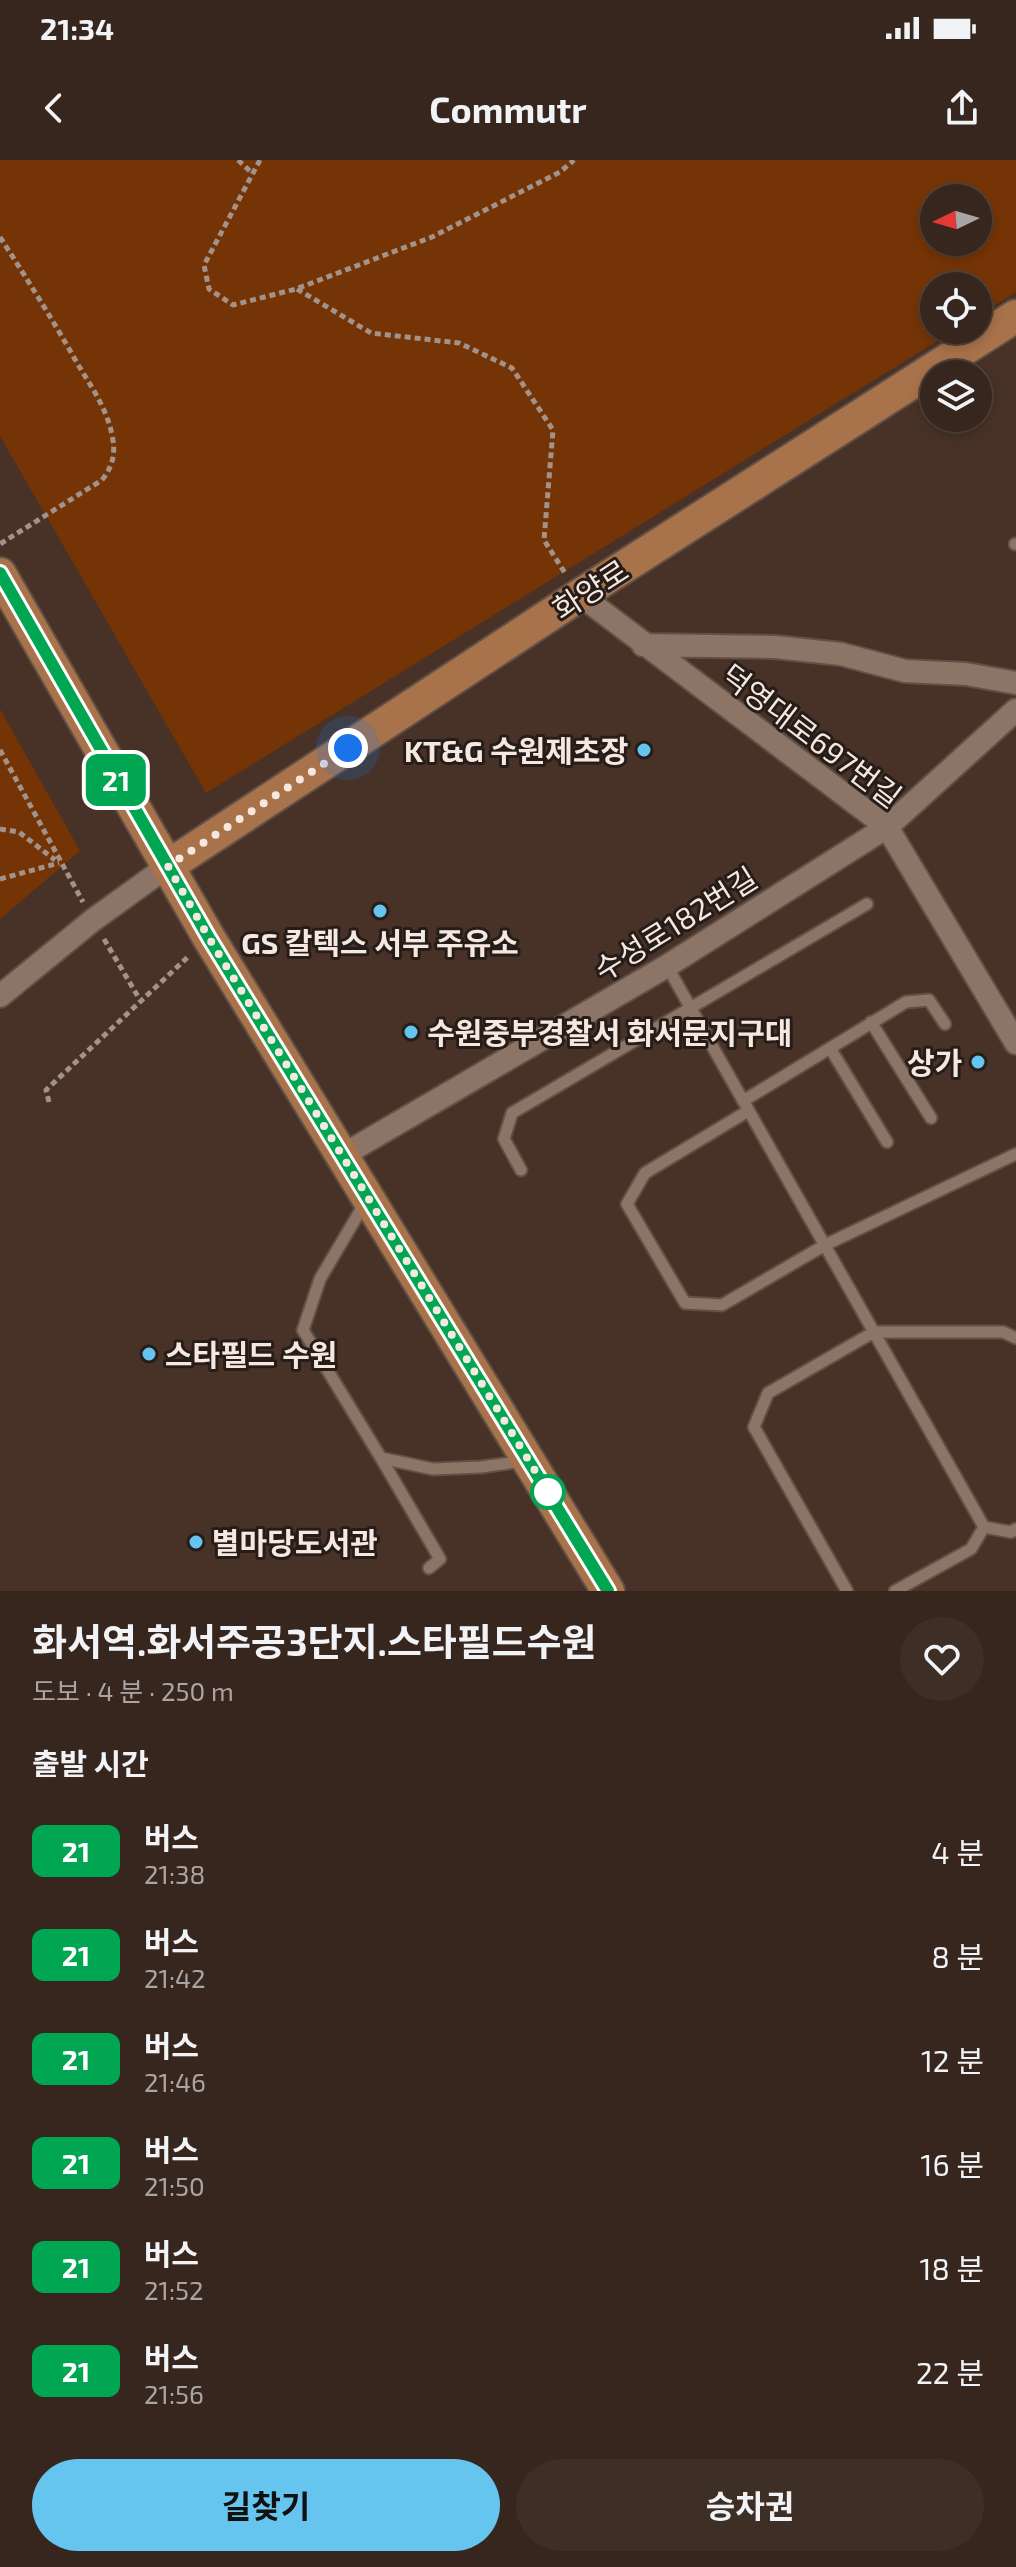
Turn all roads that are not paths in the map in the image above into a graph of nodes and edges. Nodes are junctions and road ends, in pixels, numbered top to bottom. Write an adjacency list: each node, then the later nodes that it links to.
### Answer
1 (1016, 316): 3 (main road, 화양로)
2 (0, 574): 8 (main road)
3 (580, 595): 4 (street, 덕영대로697번길); 8 (main road, 화양로)
4 (643, 645): 5 (street); 7 (street, 덕영대로697번길)
5 (1016, 683)
6 (1016, 710): 7 (street, 수성로182번길)
7 (887, 827): 10 (street, 수성로182번길); 15 (street, 덕영대로697번길)
8 (168, 866): 11 (street); 21 (main road)
9 (867, 904): 12 (lane)
10 (667, 966): 12 (lane); 21 (street, 수성로182번길)
11 (0, 996)
12 (690, 1008): 17 (lane); 22 (lane)
13 (871, 1022): 14 (lane); 16 (lane); 18 (lane)
14 (945, 1024)
15 (1016, 1043)
16 (830, 1048): 17 (lane); 19 (lane)
17 (745, 1106): 24 (lane); 24 (lane)
18 (931, 1118)
19 (887, 1142)
20 (1016, 1154): 24 (lane)
21 (343, 1155): 23 (main road)
22 (521, 1170)
23 (369, 1197): 27 (lane); 28 (main road)
24 (825, 1245): 25 (lane)
25 (874, 1332): 26 (lane); 29 (lane); 33 (lane)
26 (1016, 1338)
27 (381, 1458): 28 (lane); 31 (lane)
28 (528, 1460): 32 (main road)
29 (984, 1527): 30 (lane); 34 (lane)
30 (1016, 1529)
31 (429, 1568)
32 (608, 1591)
33 (847, 1591)
34 (895, 1591)

